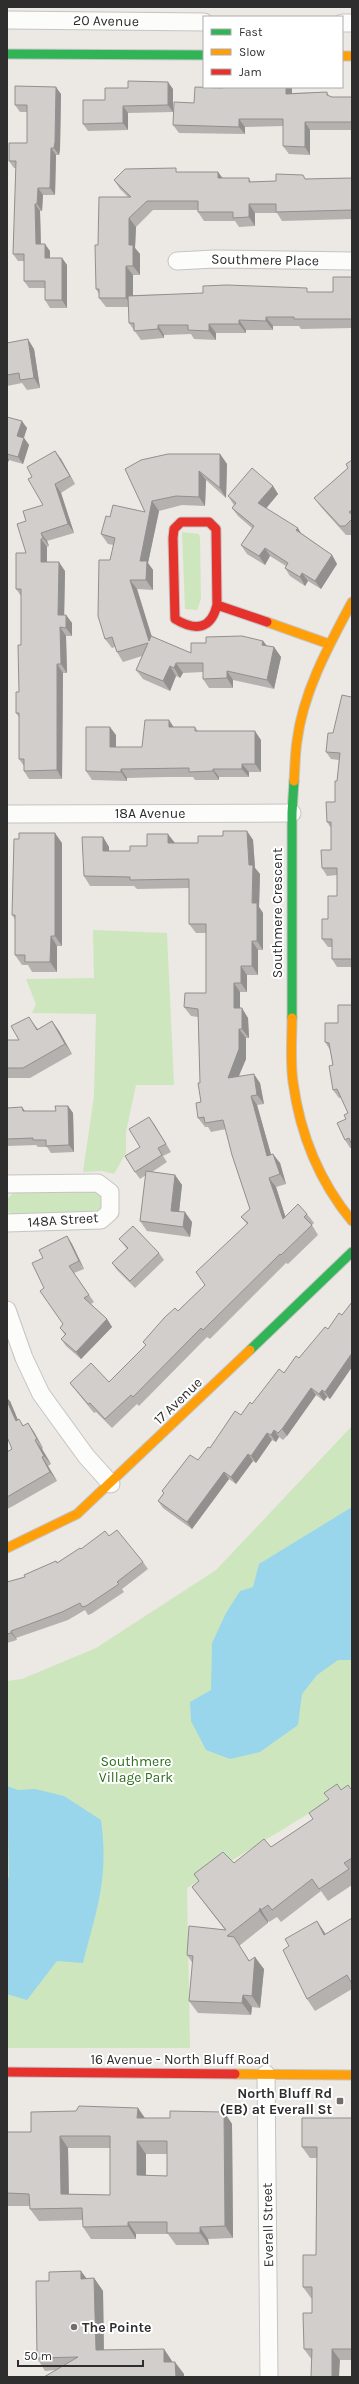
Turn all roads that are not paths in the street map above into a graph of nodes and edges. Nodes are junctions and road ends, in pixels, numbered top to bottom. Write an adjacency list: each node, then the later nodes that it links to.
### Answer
1 (7, 20): 2 (street, 20 Avenue)
2 (203, 22)
3 (7, 54): 4 (street)
4 (203, 55)
5 (177, 261): 6 (street, Southmere Place)
6 (352, 261)
7 (352, 602): 9 (street, Southmere Crescent)
8 (217, 605): 8 (street); 9 (street)
9 (329, 644): 11 (street, Southmere Crescent)
10 (7, 812): 11 (street, 18A Avenue)
11 (292, 813): 13 (street, Southmere Crescent)
12 (7, 1184): 14 (street, 148A Street)
13 (352, 1221)
14 (7, 1223)
15 (352, 1252): 17 (street, 17 Avenue)
16 (7, 1310): 17 (street)
17 (111, 1484): 18 (street, 17 Avenue)
18 (7, 1548)
19 (7, 2072): 20 (street, 16 Avenue - North Bluff Road)
20 (266, 2074): 21 (street, 16 Avenue - North Bluff Road); 22 (street, Everall Street)
21 (352, 2075)
22 (269, 2377)

